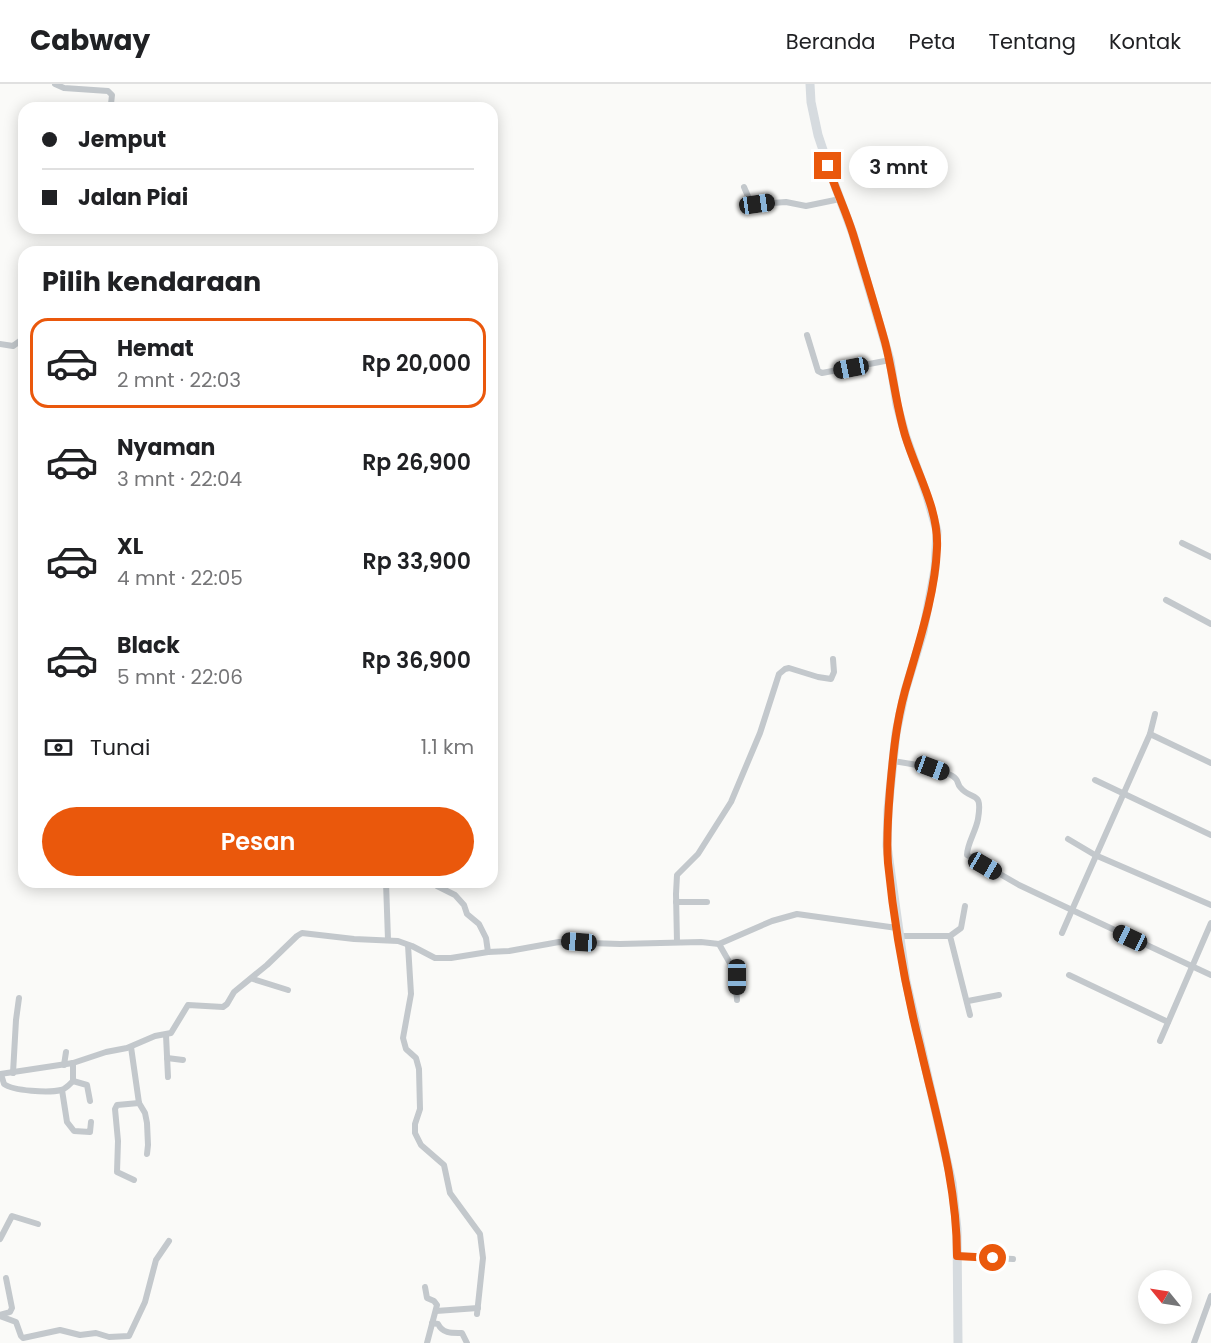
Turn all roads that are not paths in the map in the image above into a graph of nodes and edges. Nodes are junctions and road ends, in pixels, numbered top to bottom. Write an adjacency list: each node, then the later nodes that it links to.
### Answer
1 (55, 84): 3 (street)
2 (810, 84): 5 (street)
3 (112, 102)
4 (744, 187): 5 (street)
5 (840, 200): 9 (street)
6 (807, 335): 9 (street)
7 (18, 342): 8 (street)
8 (0, 344)
9 (890, 360): 17 (street)
10 (1182, 543): 11 (street)
11 (1211, 557)
12 (1166, 600): 13 (street)
13 (1211, 624)
14 (833, 659): 26 (street)
15 (1155, 714): 16 (street)
16 (1150, 734): 18 (street); 20 (street)
17 (893, 761): 30 (street); 32 (street)
18 (1211, 763)
19 (1095, 780): 20 (street)
20 (1124, 795): 21 (street); 23 (street)
21 (1211, 835)
22 (1068, 839): 23 (street)
23 (1095, 855): 29 (street); 30 (street)
24 (386, 888): 35 (street)
25 (441, 888): 39 (street)
26 (676, 902): 27 (street); 36 (street)
27 (707, 902)
28 (965, 906): 34 (street)
29 (1211, 906)
30 (1072, 910): 33 (street); 40 (street)
31 (1211, 923): 40 (street)
32 (898, 932): 34 (street); 37 (street); 72 (street)
33 (1062, 933)
34 (950, 936): 48 (street)
35 (388, 940): 38 (street); 43 (street)
36 (677, 942): 37 (street); 39 (street)
37 (719, 944): 47 (street)
38 (408, 945): 39 (street); 77 (street)
39 (488, 952)
40 (1191, 967): 42 (street); 50 (street)
41 (1069, 975): 50 (street)
42 (1211, 975)
43 (253, 979): 44 (street); 51 (street)
44 (288, 990)
45 (999, 995): 48 (street)
46 (20, 998): 59 (street)
47 (737, 1000)
48 (968, 1001): 49 (street)
49 (970, 1015)
50 (1168, 1022): 52 (street)
51 (166, 1035): 53 (street); 55 (street)
52 (1160, 1041)
53 (131, 1047): 57 (street); 65 (street)
54 (66, 1053): 58 (street)
55 (167, 1058): 56 (street); 61 (street)
56 (183, 1060)
57 (73, 1063): 58 (street); 62 (street)
58 (64, 1065): 59 (street)
59 (13, 1073): 60 (street)
60 (1, 1074): 63 (street)
61 (168, 1077)
62 (73, 1081): 63 (street); 64 (street)
63 (62, 1090): 66 (street)
64 (90, 1101)
65 (139, 1103): 67 (street); 68 (street)
66 (92, 1122)
67 (147, 1154)
68 (134, 1180)
69 (38, 1224): 70 (street)
70 (0, 1239)
71 (169, 1241): 78 (street)
72 (957, 1256): 73 (street); 82 (street)
73 (1013, 1259)
74 (6, 1278): 78 (street)
75 (425, 1287): 77 (street)
76 (1211, 1296): 83 (street)
77 (436, 1311): 79 (street)
78 (0, 1315)
79 (432, 1323): 80 (street); 81 (street)
80 (427, 1343)
81 (467, 1343)
82 (958, 1343)
83 (1194, 1343)

